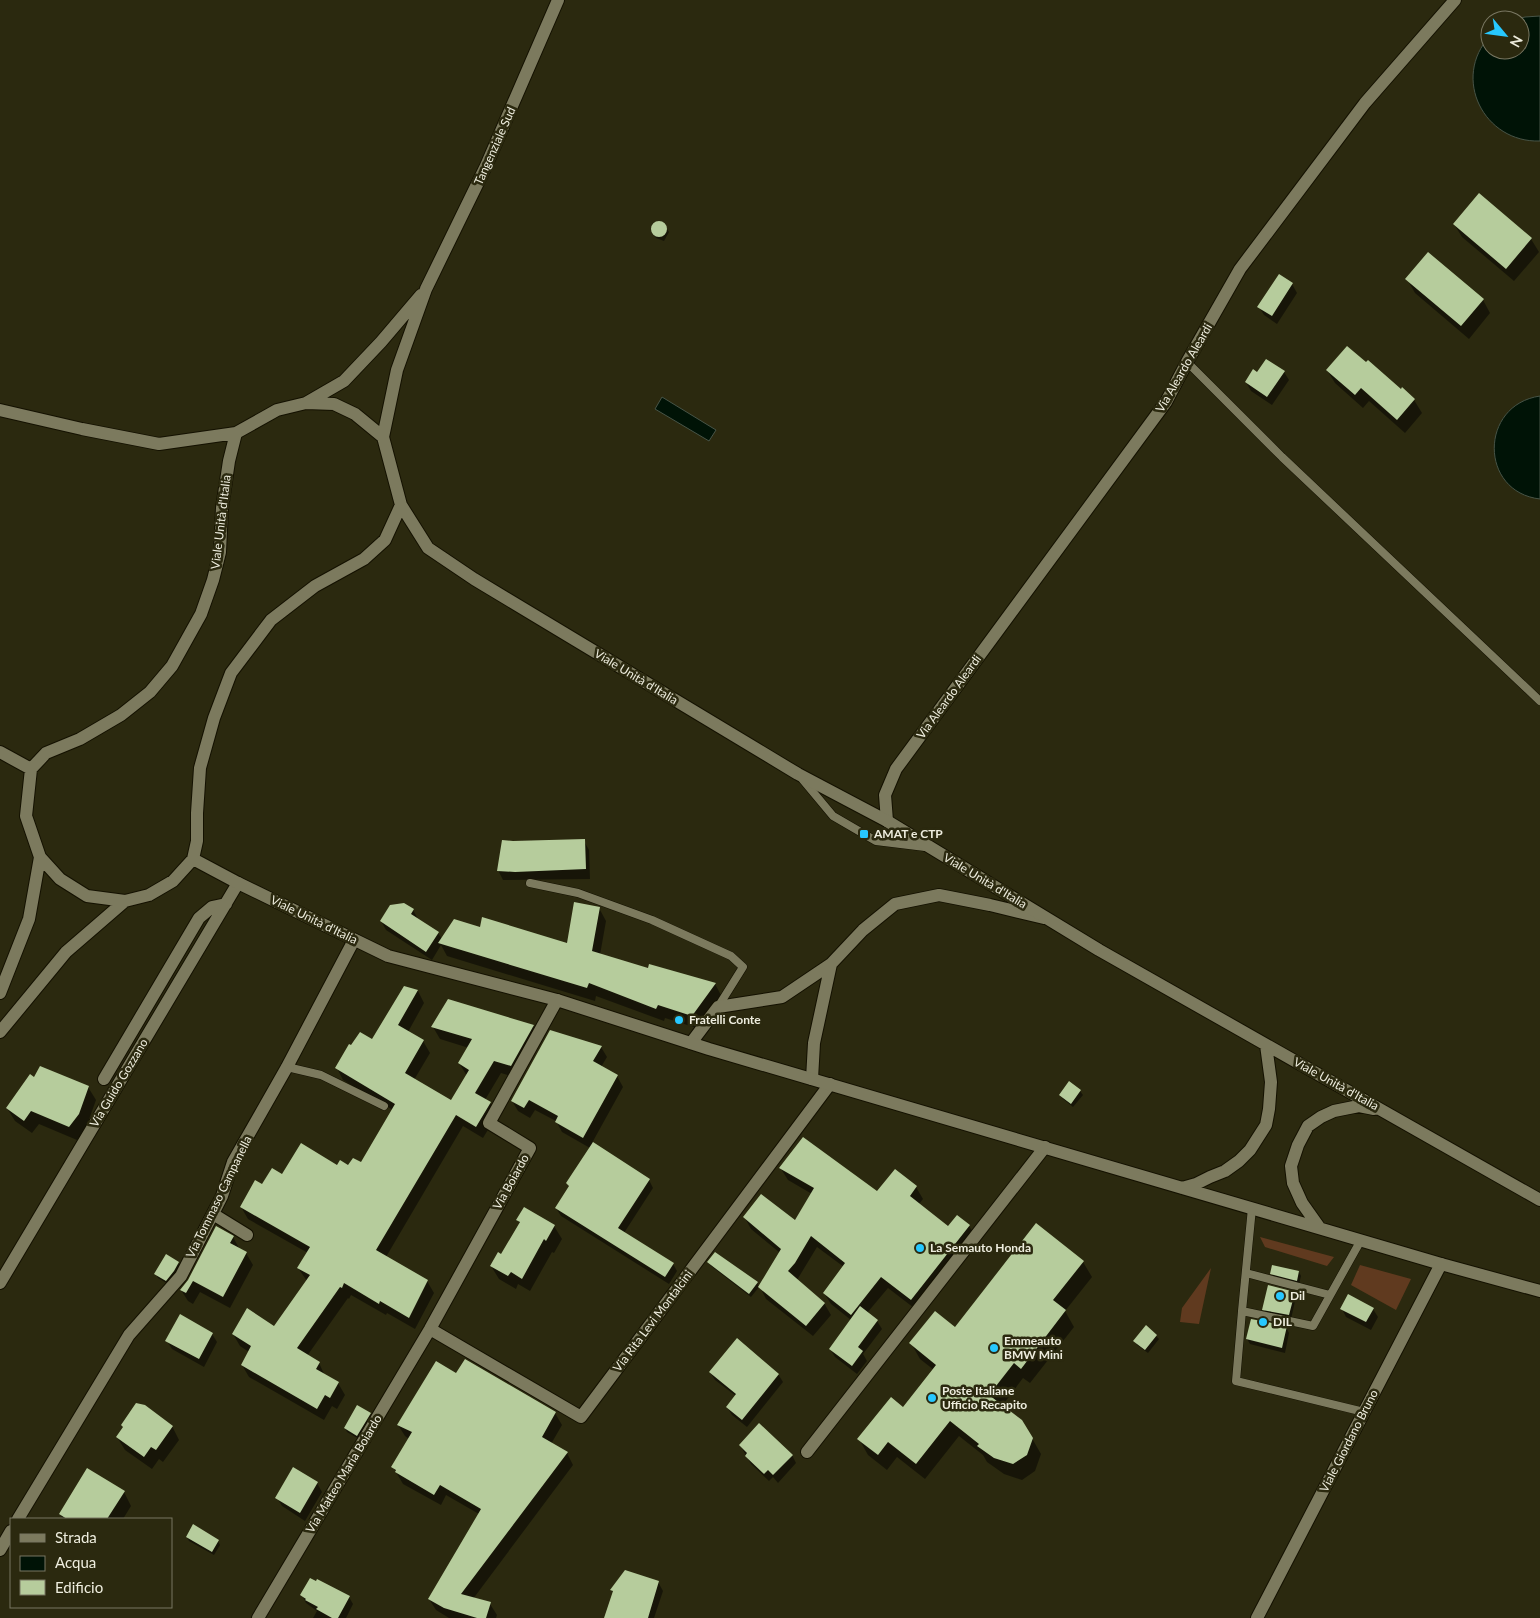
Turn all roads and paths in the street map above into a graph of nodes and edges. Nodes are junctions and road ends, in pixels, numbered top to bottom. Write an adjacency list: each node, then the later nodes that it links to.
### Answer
1 (558, 0): 3 (street, Tangenziale Sud)
2 (1455, 0): 4 (street, Via Aleardo Aleardi)
3 (426, 289): 5 (street, Tangenziale Sud); 8 (street, Tangenziale Sud)
4 (1187, 362): 10 (lane); 14 (street, Via Aleardo Aleardi)
5 (306, 402): 7 (street); 8 (street)
6 (0, 410): 7 (street)
7 (236, 433): 12 (street, Viale Unità d'Italia)
8 (383, 437): 9 (street, Viale Unità d'Italia)
9 (401, 505): 13 (street, Viale Unità d'Italia); 17 (street)
10 (1540, 701)
11 (0, 752): 12 (street)
12 (31, 769): 16 (street)
13 (798, 774): 14 (street, Viale Unità d'Italia); 15 (lane)
14 (887, 821): 15 (street, Viale Unità d'Italia)
15 (930, 847): 22 (street, Viale Unità d'Italia)
16 (40, 857): 20 (street); 25 (street)
17 (193, 859): 18 (street, Viale Unità d'Italia); 20 (street)
18 (238, 883): 21 (street, Via Guido Gozzano); 23 (street, Viale Unità d'Italia)
19 (530, 883): 27 (lane)
20 (125, 901): 28 (street)
21 (226, 904): 32 (street); 47 (street, Via Guido Gozzano)
22 (1048, 919): 24 (street); 30 (street, Viale Unità d'Italia)
23 (354, 940): 26 (street, Viale Unità d'Italia); 31 (street, Via Tommaso Campanella)
24 (831, 964): 27 (street); 33 (street)
25 (0, 993)
26 (557, 1000): 29 (street, Viale Unità d'Italia); 51 (street, Via Boiardo)
27 (718, 1007): 29 (street)
28 (0, 1032)
29 (691, 1043): 33 (street, Viale Unità d'Italia)
30 (1266, 1045): 36 (street, Viale Unità d'Italia); 38 (street)
31 (287, 1067): 35 (lane); 41 (street, Via Tommaso Campanella)
32 (104, 1079)
33 (812, 1079): 34 (street, Viale Unità d'Italia)
34 (830, 1084): 37 (street, Viale Unità d'Italia); 51 (street, Via Rita Levi Montalcini)
35 (384, 1106)
36 (1381, 1110): 39 (street, Viale Unità d'Italia); 42 (street)
37 (1045, 1147): 38 (street, Viale Unità d'Italia); 53 (street)
38 (1182, 1188): 40 (street, Viale Unità d'Italia)
39 (1540, 1200)
40 (1252, 1208): 42 (street, Viale Unità d'Italia); 46 (lane)
41 (213, 1214): 43 (street); 54 (street, Via Tommaso Campanella)
42 (1319, 1227): 44 (street, Viale Unità d'Italia)
43 (247, 1235)
44 (1361, 1240): 45 (street, Viale Unità d'Italia); 49 (lane)
45 (1441, 1264): 48 (street, Viale Unità d'Italia); 52 (street, Viale Giordano Bruno)
46 (1246, 1273): 49 (lane); 50 (lane)
47 (0, 1283)
48 (1540, 1291)
49 (1330, 1295): 50 (lane)
50 (1242, 1310): 52 (lane)
51 (430, 1329): 57 (street, Via Matteo Maria Boiardo)
52 (1364, 1412): 58 (street, Viale Giordano Bruno)
53 (807, 1452)
54 (19, 1518)
55 (10, 1533): 56 (street)
56 (0, 1550)
57 (258, 1618)
58 (1257, 1618)

